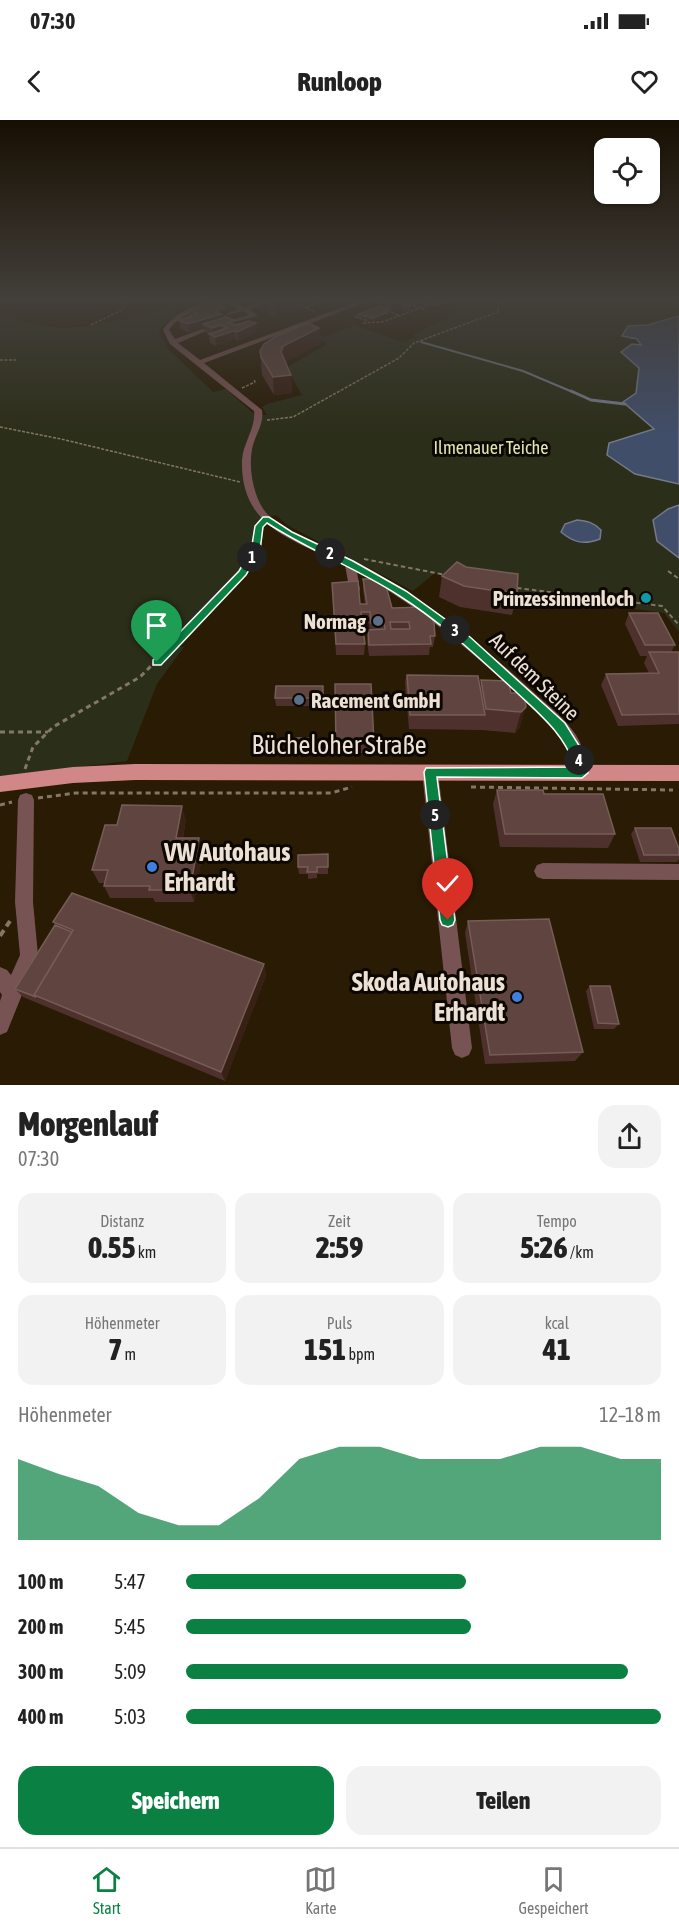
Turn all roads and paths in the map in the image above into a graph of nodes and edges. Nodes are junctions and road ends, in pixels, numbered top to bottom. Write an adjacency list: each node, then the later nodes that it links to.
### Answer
1 (177, 345): 6 (street)
2 (246, 345): 6 (street)
3 (412, 345): 9 (path)
4 (0, 360): 5 (path)
5 (16, 360)
6 (200, 362): 11 (street)
7 (254, 379): 8 (path)
8 (239, 389)
9 (265, 420)
10 (0, 427): 11 (path)
11 (249, 483): 12 (street)
12 (266, 519): 13 (street, Auf dem Steine); 21 (path)
13 (353, 560): 15 (path); 18 (street); 24 (street, Auf dem Steine)
14 (668, 572): 16 (path)
15 (452, 577)
16 (679, 579)
17 (516, 588): 19 (path)
18 (354, 590)
19 (679, 625)
20 (0, 732): 21 (path)
21 (48, 732): 23 (path)
22 (430, 772): 24 (main road, Bücheloher Straße); 26 (main road, Bücheloher Straße); 36 (street)
23 (23, 773)
24 (582, 773): 25 (main road, Bücheloher Straße)
25 (676, 781): 27 (path)
26 (0, 784)
27 (460, 785)
28 (326, 794): 29 (path)
29 (26, 800): 30 (path); 34 (street)
30 (0, 805)
31 (543, 872): 32 (street)
32 (679, 872)
33 (0, 978): 34 (street)
34 (13, 993): 35 (street)
35 (0, 1025)
36 (462, 1048)

